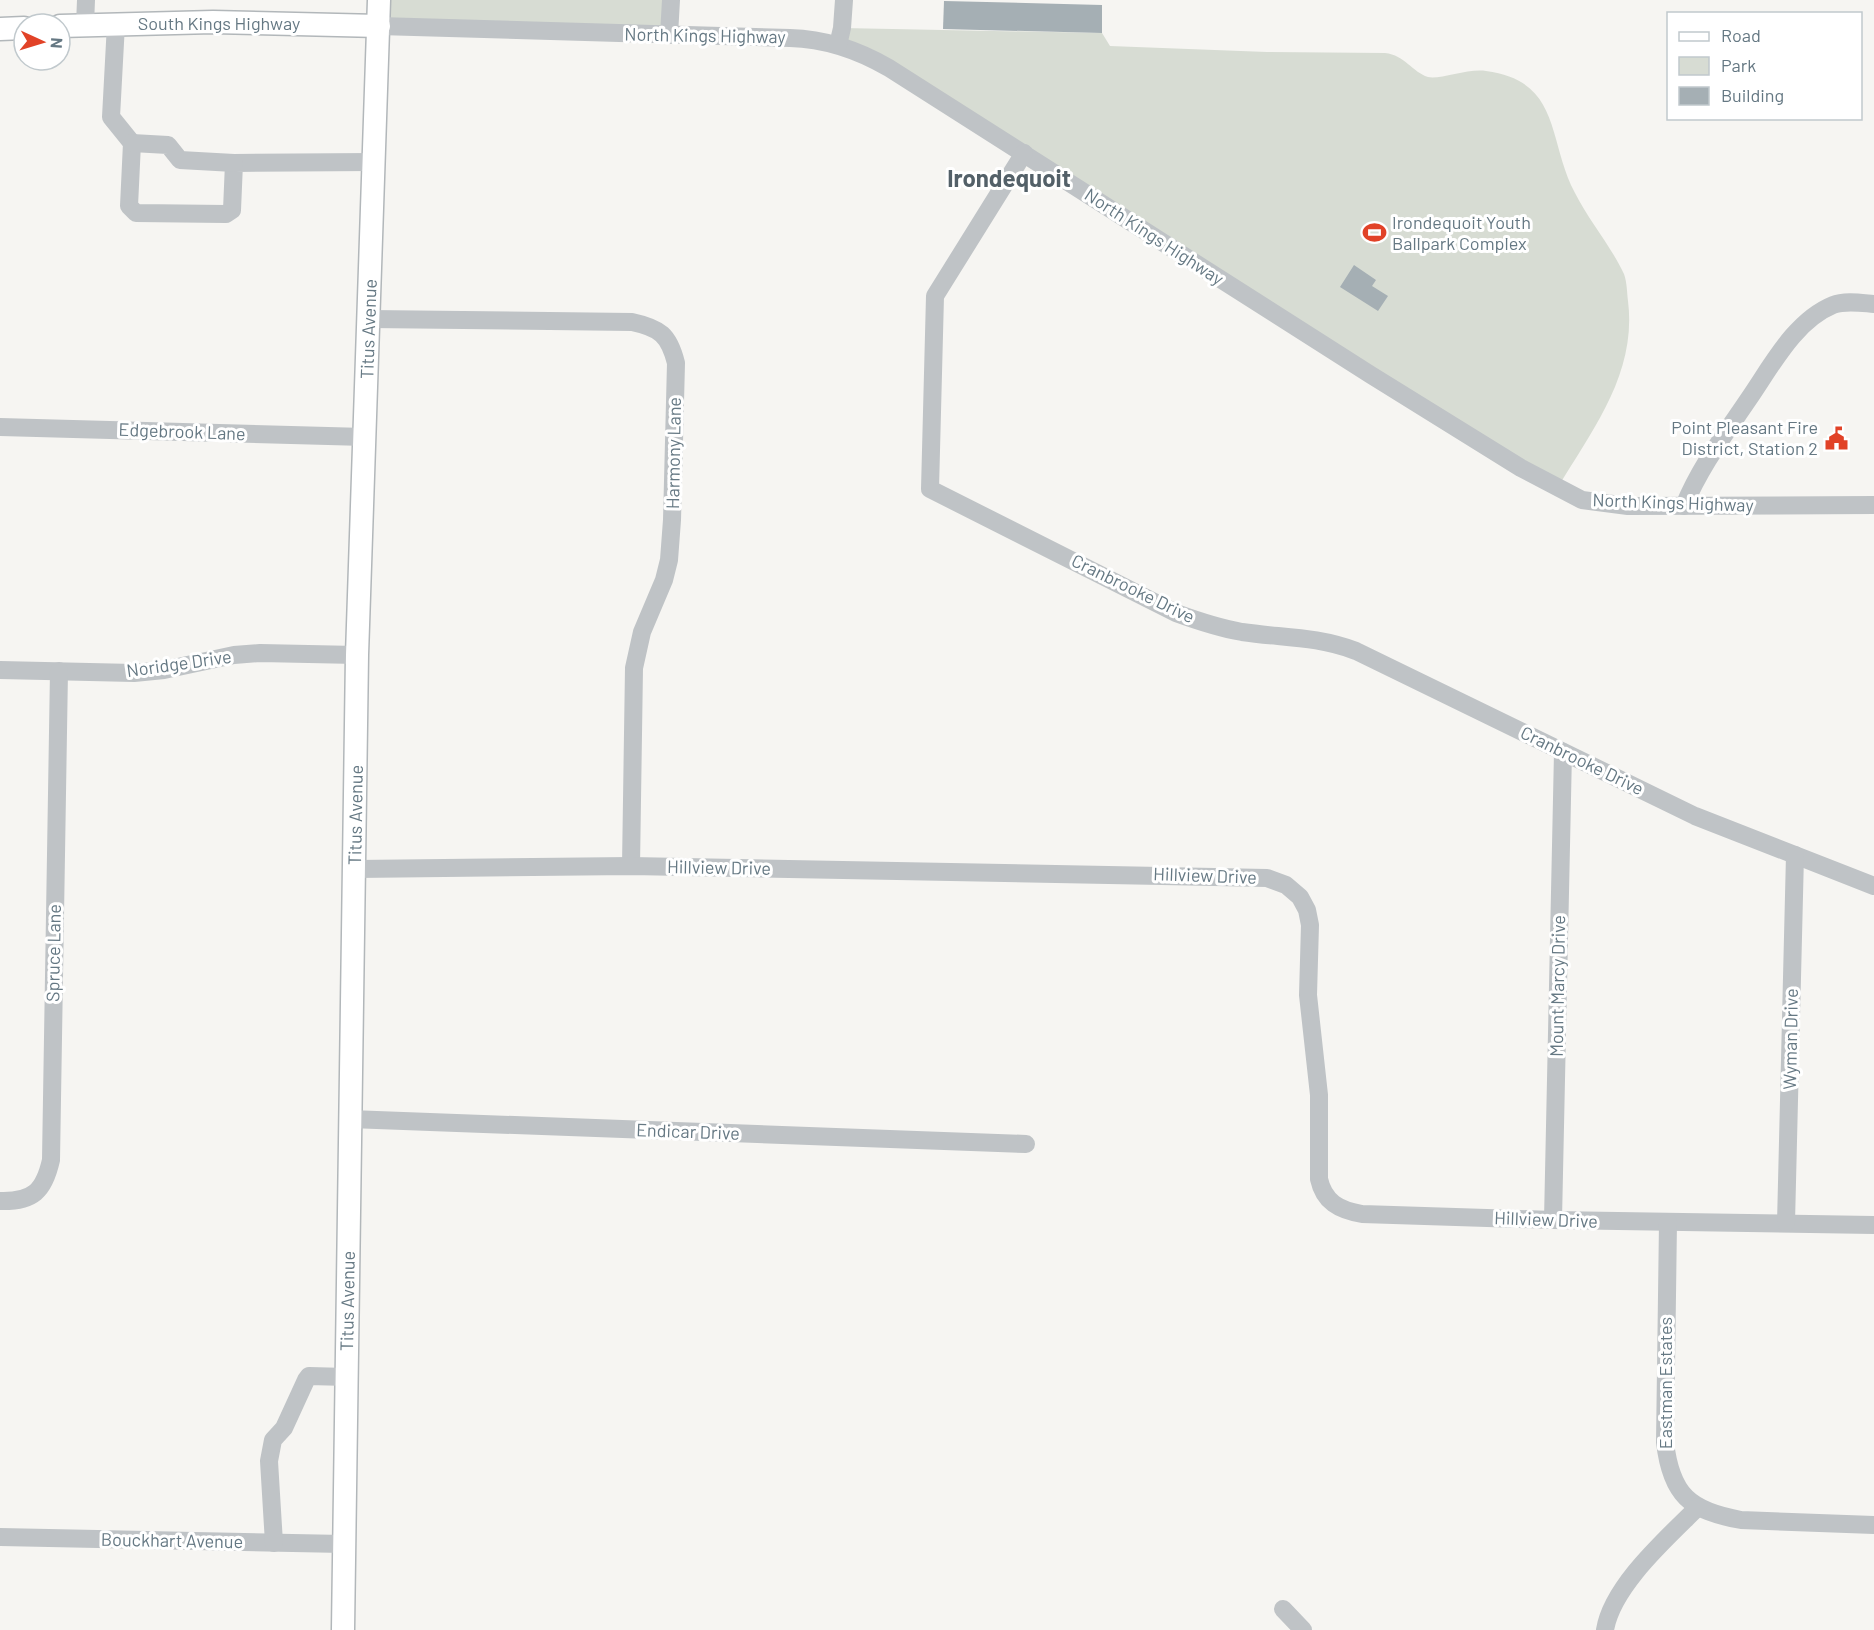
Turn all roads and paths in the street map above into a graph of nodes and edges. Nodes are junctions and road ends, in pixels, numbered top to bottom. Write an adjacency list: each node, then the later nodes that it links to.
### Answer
1 (86, 0): 6 (street)
2 (380, 0): 8 (main road, Titus Avenue)
3 (671, 0): 9 (street)
4 (844, 0): 10 (street)
5 (116, 24): 6 (main road, South Kings Highway); 8 (main road, South Kings Highway); 11 (street)
6 (85, 25): 7 (main road, South Kings Highway)
7 (72, 26)
8 (379, 26): 9 (street, North Kings Highway); 13 (main road, Titus Avenue)
9 (669, 35): 10 (street, North Kings Highway)
10 (838, 45): 12 (street, North Kings Highway)
11 (132, 143): 14 (street); 14 (street)
12 (1024, 153): 20 (street, North Kings Highway); 24 (street, Cranbrooke Drive)
13 (374, 162): 14 (street); 16 (main road, Titus Avenue)
14 (234, 163)
15 (1874, 304): 20 (street)
16 (369, 319): 18 (main road, Titus Avenue); 26 (street, Harmony Lane)
17 (0, 427): 18 (street, Edgebrook Lane)
18 (365, 436): 21 (main road, Titus Avenue)
19 (1874, 505): 20 (street, North Kings Highway)
20 (1684, 506)
21 (357, 655): 23 (street, Noridge Drive); 27 (main road, Titus Avenue)
22 (0, 670): 23 (street, Noridge Drive)
23 (59, 671): 31 (street, Spruce Lane)
24 (1563, 752): 25 (street, Cranbrooke Drive); 32 (street, Mount Marcy Drive)
25 (1795, 855): 28 (street, Cranbrooke Drive); 34 (street, Wyman Drive)
26 (632, 866): 27 (street, Hillview Drive); 32 (street, Hillview Drive)
27 (356, 869): 29 (main road, Titus Avenue)
28 (1874, 886)
29 (350, 1119): 30 (street, Endicar Drive); 36 (main road, Titus Avenue)
30 (1026, 1144)
31 (0, 1201)
32 (1553, 1220): 33 (street, Hillview Drive)
33 (1668, 1222): 34 (street, Hillview Drive); 37 (street, Eastman Estates)
34 (1786, 1223): 35 (street, Hillview Drive)
35 (1874, 1225)
36 (347, 1377): 40 (street); 41 (main road, Titus Avenue)
37 (1698, 1507): 38 (street, Eastman Estates); 45 (street)
38 (1874, 1525)
39 (0, 1537): 40 (street, Bouckhart Avenue)
40 (274, 1543): 41 (street, Bouckhart Avenue)
41 (344, 1544): 43 (main road, Titus Avenue)
42 (1283, 1609): 44 (street)
43 (343, 1630)
44 (1303, 1630)
45 (1605, 1630)

